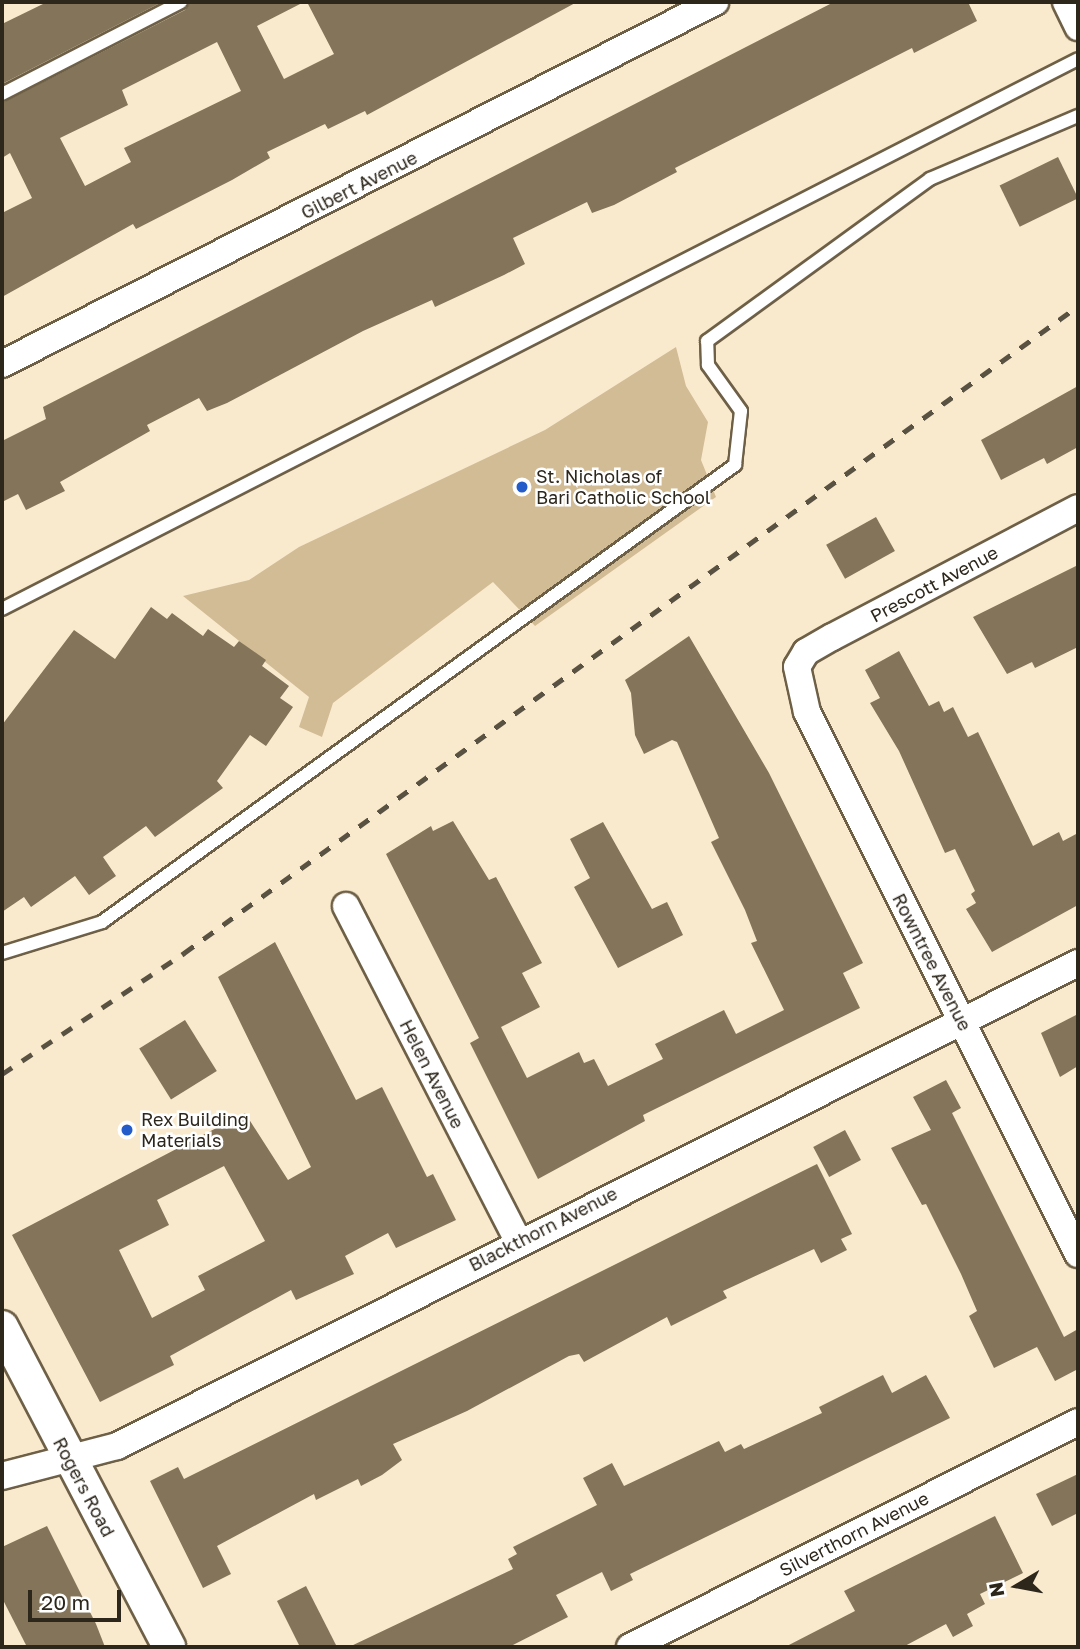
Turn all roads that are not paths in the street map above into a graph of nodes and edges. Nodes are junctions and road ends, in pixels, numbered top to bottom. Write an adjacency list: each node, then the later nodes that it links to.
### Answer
1 (181, 2): 6 (lane)
2 (715, 2): 8 (street, Gilbert Avenue)
3 (1066, 2): 4 (street)
4 (1078, 27)
5 (1078, 60): 10 (lane)
6 (2, 94)
7 (1078, 116): 13 (lane)
8 (2, 364)
9 (1078, 508): 11 (street, Prescott Avenue)
10 (2, 609)
11 (797, 667): 15 (street, Rowntree Avenue)
12 (346, 906): 16 (street, Helen Avenue)
13 (2, 953)
14 (1078, 963): 15 (street, Blackthorn Avenue)
15 (962, 1021): 16 (street, Blackthorn Avenue); 17 (street, Rowntree Avenue)
16 (518, 1241): 20 (street, Blackthorn Avenue)
17 (1078, 1254)
18 (2, 1327): 20 (street, Rogers Road)
19 (1078, 1422): 23 (street, Silverthorn Avenue)
20 (68, 1457): 21 (street, Blackthorn Avenue); 22 (street, Rogers Road)
21 (2, 1476)
22 (169, 1647)
23 (630, 1647)

